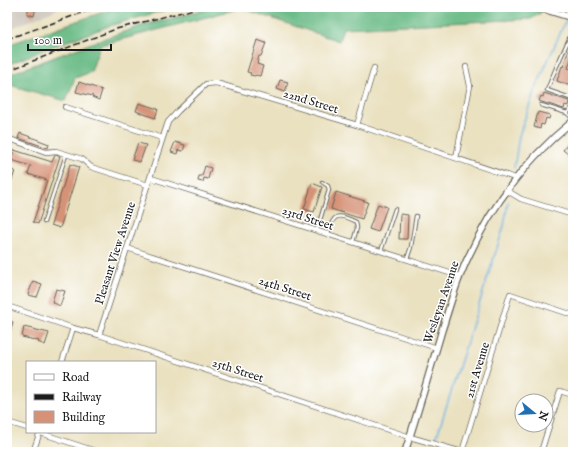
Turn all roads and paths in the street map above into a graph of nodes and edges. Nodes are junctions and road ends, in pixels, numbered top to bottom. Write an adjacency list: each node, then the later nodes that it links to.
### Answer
1 (537, 7): 2 (street)
2 (573, 18)
3 (573, 32): 6 (lane)
4 (466, 67): 16 (street)
5 (374, 68): 12 (street)
6 (573, 99)
7 (541, 105): 10 (lane)
8 (65, 107): 14 (street)
9 (573, 107): 10 (lane)
10 (567, 113): 11 (lane)
11 (573, 120): 18 (street, Wesleyan Avenue)
12 (357, 125): 14 (street, 22nd Street); 16 (street, 22nd Street)
13 (7, 138): 15 (street)
14 (162, 138): 17 (street, 22nd Street)
15 (66, 154): 20 (street); 25 (lane)
16 (456, 158): 18 (street, 22nd Street)
17 (151, 178): 20 (street, Pleasant View Avenue); 26 (street, 23rd Street)
18 (515, 178): 21 (street, Wesleyan Avenue)
19 (322, 182): 26 (lane)
20 (148, 185): 29 (street, Pleasant View Avenue)
21 (506, 190): 23 (street); 32 (street, Wesleyan Avenue)
22 (395, 209): 30 (lane)
23 (573, 215)
24 (416, 216): 31 (lane)
25 (44, 222)
26 (317, 231): 27 (street, 23rd Street)
27 (328, 234): 28 (street, 23rd Street); 28 (lane)
28 (353, 242): 30 (street, 23rd Street)
29 (127, 248): 36 (street, Pleasant View Avenue); 37 (street, 24th Street)
30 (381, 251): 31 (street, 23rd Street)
31 (407, 260): 32 (street, 23rd Street)
32 (459, 276): 37 (street, Wesleyan Avenue)
33 (7, 306): 35 (street, 25th Street)
34 (573, 315): 48 (street, 21st Avenue)
35 (73, 328): 36 (street, 25th Street); 38 (street)
36 (99, 335): 44 (street, 25th Street)
37 (437, 348): 44 (street, Wesleyan Avenue)
38 (62, 361)
39 (573, 395): 49 (street)
40 (7, 422): 41 (street)
41 (26, 428)
42 (39, 433): 45 (street)
43 (42, 433): 46 (street)
44 (410, 437): 47 (street, Wesleyan Avenue); 48 (street, 25th Street)
45 (33, 452)
46 (98, 452)
47 (405, 452)
48 (462, 452)
49 (541, 452)

